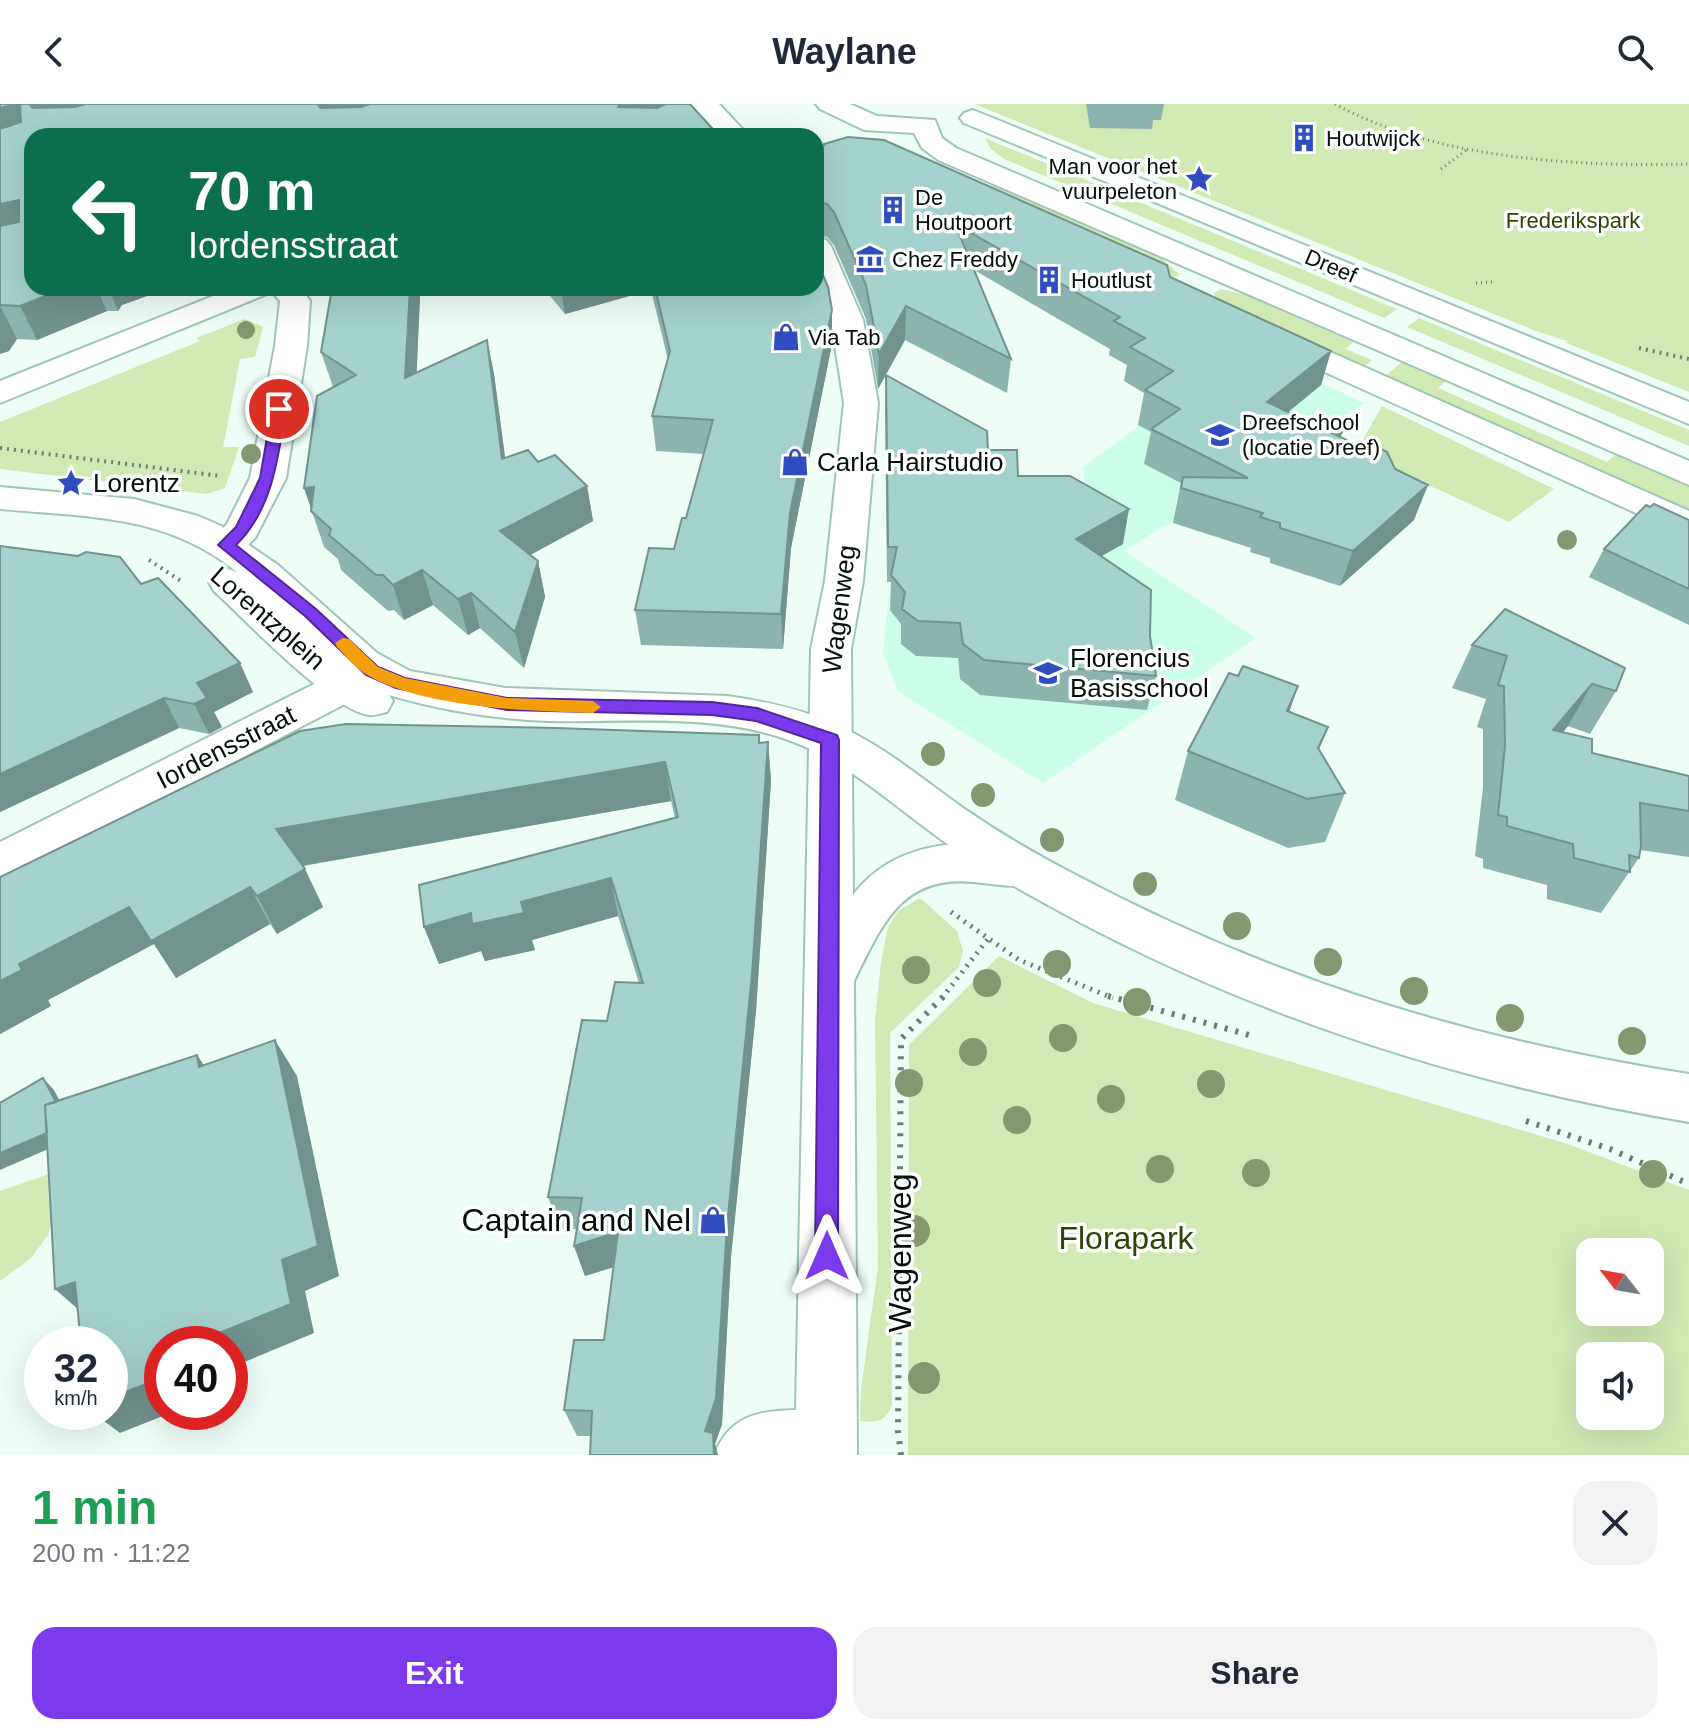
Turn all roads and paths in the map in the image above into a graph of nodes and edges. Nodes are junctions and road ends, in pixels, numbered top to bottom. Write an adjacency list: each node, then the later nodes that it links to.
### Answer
1 (829, 104): 5 (street)
2 (873, 104): 5 (street)
3 (1335, 104): 9 (path)
4 (707, 106): 7 (street); 8 (street)
5 (934, 116): 19 (street, Dreef)
6 (973, 118): 17 (street, Dreef)
7 (656, 128)
8 (728, 128)
9 (1470, 147): 10 (path); 11 (path)
10 (1689, 164)
11 (1441, 169)
12 (824, 265): 28 (street, Wagenweg)
13 (240, 296): 16 (street)
14 (291, 296): 20 (street, Lorentzplein)
15 (1244, 323): 23 (street)
16 (0, 393)
17 (1689, 414)
18 (0, 448): 20 (path)
19 (1689, 474)
20 (268, 478): 24 (street, Lorentzplein)
21 (0, 498): 24 (street, Lorentzplein)
22 (0, 519): 27 (street, Lorentzplein)
23 (1689, 525)
24 (226, 545): 27 (street, Lorentzplein)
25 (138, 555): 26 (path)
26 (191, 589)
27 (358, 678): 28 (street); 29 (street, Iordensstraat)
28 (830, 740): 30 (street); 32 (street, Wagenweg)
29 (0, 863)
30 (1025, 869): 32 (street, Wagenweg); 33 (street)
31 (951, 912): 36 (path, Wagenweg)
32 (829, 981): 34 (street, Wagenweg)
33 (1689, 1098)
34 (826, 1447): 35 (street)
35 (745, 1455)
36 (901, 1455)

